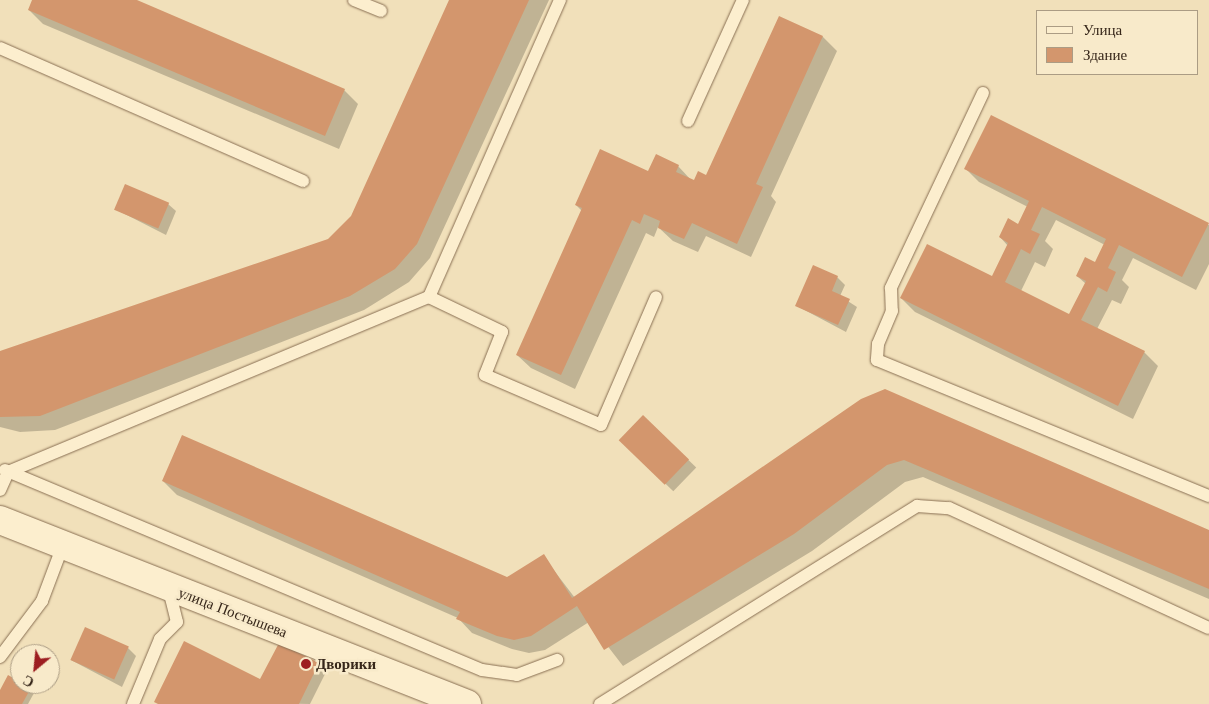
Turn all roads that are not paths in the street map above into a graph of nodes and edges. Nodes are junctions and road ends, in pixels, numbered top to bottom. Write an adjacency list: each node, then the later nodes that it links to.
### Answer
1 (354, 0): 4 (lane)
2 (560, 0): 9 (lane)
3 (743, 0): 7 (lane)
4 (381, 11)
5 (0, 48): 8 (lane)
6 (983, 93): 13 (lane)
7 (688, 121)
8 (303, 181)
9 (430, 297): 10 (lane); 11 (lane)
10 (656, 297)
11 (4, 470): 12 (lane); 19 (lane)
12 (0, 490)
13 (1209, 496)
14 (0, 520): 15 (street, улица Постышева)
15 (64, 546): 16 (street, улица Постышева); 18 (lane)
16 (168, 587): 20 (lane); 21 (street, улица Постышева)
17 (1209, 628): 22 (lane)
18 (0, 657)
19 (557, 660)
20 (133, 704)
21 (466, 704)
22 (600, 704)

